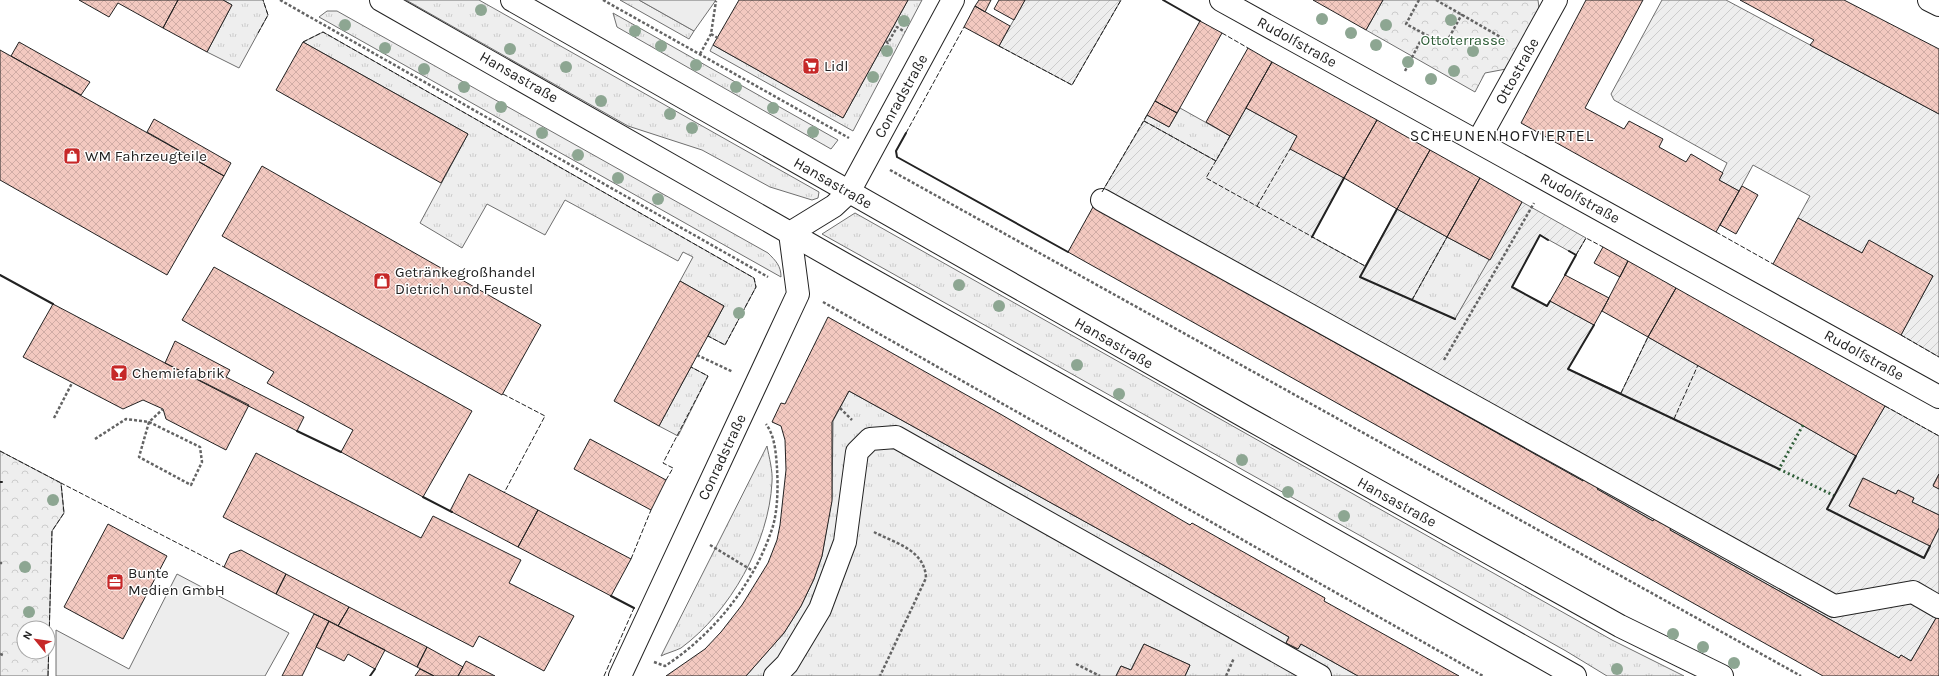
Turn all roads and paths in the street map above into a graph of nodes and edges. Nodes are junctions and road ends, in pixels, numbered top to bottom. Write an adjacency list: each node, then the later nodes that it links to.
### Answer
1 (280, 0): 28 (path)
2 (381, 0): 27 (main road, Hansastraße)
3 (512, 0): 25 (main road, Hansastraße)
4 (603, 0): 20 (path)
5 (953, 0): 23 (main road, Conradstraße)
6 (1221, 0): 22 (main road, Rudolfstraße)
7 (1419, 0): 16 (path)
8 (1436, 0): 13 (path)
9 (1556, 0): 19 (main road, Ottostraße)
10 (1929, 0): 12 (main road)
11 (716, 1): 15 (path)
12 (1939, 5)
13 (1462, 14): 16 (path); 19 (path)
14 (904, 31): 18 (path)
15 (711, 34): 17 (path); 20 (path)
16 (1424, 34): 21 (path)
17 (718, 38)
18 (886, 41)
19 (1527, 51): 22 (main road, Ottostraße)
20 (700, 54): 23 (path)
21 (1413, 56)
22 (1478, 141): 24 (main road, Rudolfstraße)
23 (871, 150): 25 (main road, Conradstraße); 53 (path)
24 (1547, 180): 32 (path); 33 (main road, Rudolfstraße)
25 (848, 192): 27 (main road, Conradstraße); 52 (main road, Hansastraße)
26 (1102, 200): 32 (main road)
27 (790, 233): 28 (main road); 51 (main road, Hansastraße)
28 (798, 294): 35 (main road, Conradstraße); 50 (path)
29 (697, 355): 30 (path)
30 (708, 360)
31 (72, 383): 36 (path)
32 (1431, 383): 42 (main road)
33 (1939, 397)
34 (163, 409): 37 (path)
35 (744, 410): 40 (main road, Conradstraße); 41 (path)
36 (54, 418)
37 (149, 422): 37 (path); 38 (path)
38 (95, 440)
39 (848, 520): 46 (main road); 47 (path); 49 (main road)
40 (688, 531): 41 (path); 43 (main road, Conradstraße)
41 (753, 571): 43 (path)
42 (1939, 607)
43 (630, 654): 45 (main road, Conradstraße)
44 (1076, 664): 48 (path)
45 (620, 676)
46 (776, 676)
47 (880, 676)
48 (1100, 676)
49 (1320, 676)
50 (1483, 676)
51 (1575, 676)
52 (1722, 676)
53 (1801, 676)

